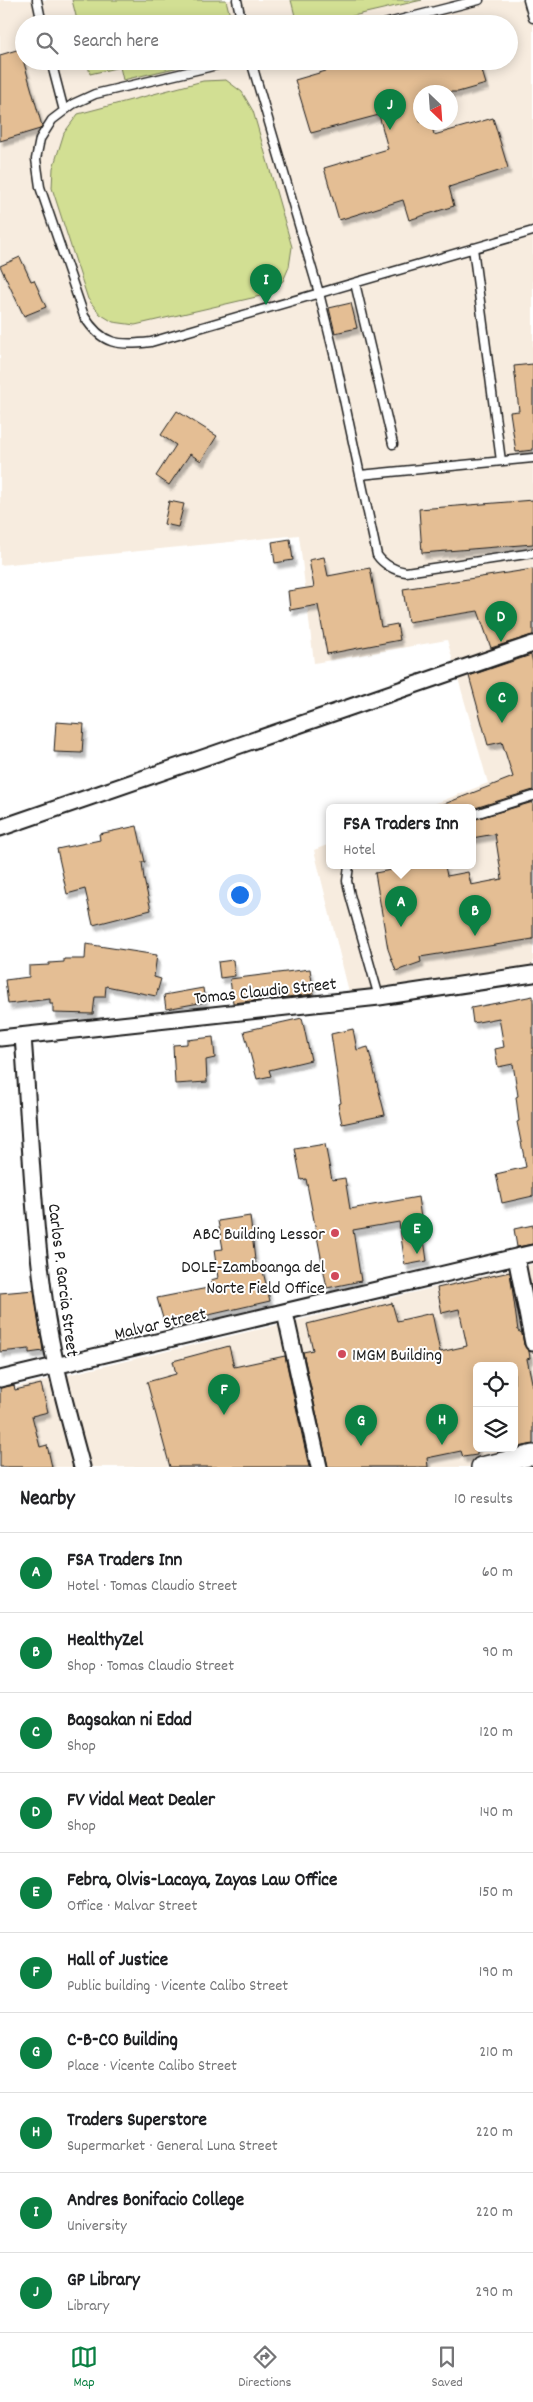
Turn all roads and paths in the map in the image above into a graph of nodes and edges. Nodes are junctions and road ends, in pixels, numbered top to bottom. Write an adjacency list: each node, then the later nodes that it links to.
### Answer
1 (36, 0): 5 (lane)
2 (237, 0): 6 (lane)
3 (478, 0): 7 (lane)
4 (528, 0): 8 (lane)
5 (40, 15)
6 (240, 15)
7 (419, 15)
8 (533, 18)
9 (53, 70): 12 (lane)
10 (196, 70): 12 (lane)
11 (254, 70): 16 (lane)
12 (64, 112): 16 (lane)
13 (533, 231): 14 (lane)
14 (473, 248): 15 (lane); 19 (lane)
15 (355, 283): 16 (lane); 17 (lane)
16 (319, 293): 20 (lane)
17 (393, 444)
18 (533, 458): 19 (lane)
19 (501, 461): 20 (lane)
20 (360, 475): 21 (lane)
21 (533, 553)
22 (533, 644): 25 (street)
23 (533, 796): 24 (lane)
24 (476, 814)
25 (0, 828)
26 (349, 869): 28 (lane)
27 (533, 974): 28 (street, Tomas Claudio Street)
28 (379, 997): 29 (street, Tomas Claudio Street)
29 (23, 1036): 30 (street, Tomas Claudio Street); 35 (street, Carlos P. Garcia Street)
30 (0, 1038)
31 (533, 1253): 32 (street, Malvar Street)
32 (516, 1257): 33 (street, Malvar Street); 34 (street)
33 (285, 1313): 35 (street, Malvar Street); 39 (street)
34 (533, 1343)
35 (56, 1367): 36 (street, Malvar Street); 38 (street, Carlos P. Garcia Street)
36 (0, 1379)
37 (533, 1455): 40 (street)
38 (82, 1467)
39 (319, 1467)
40 (481, 1467)

